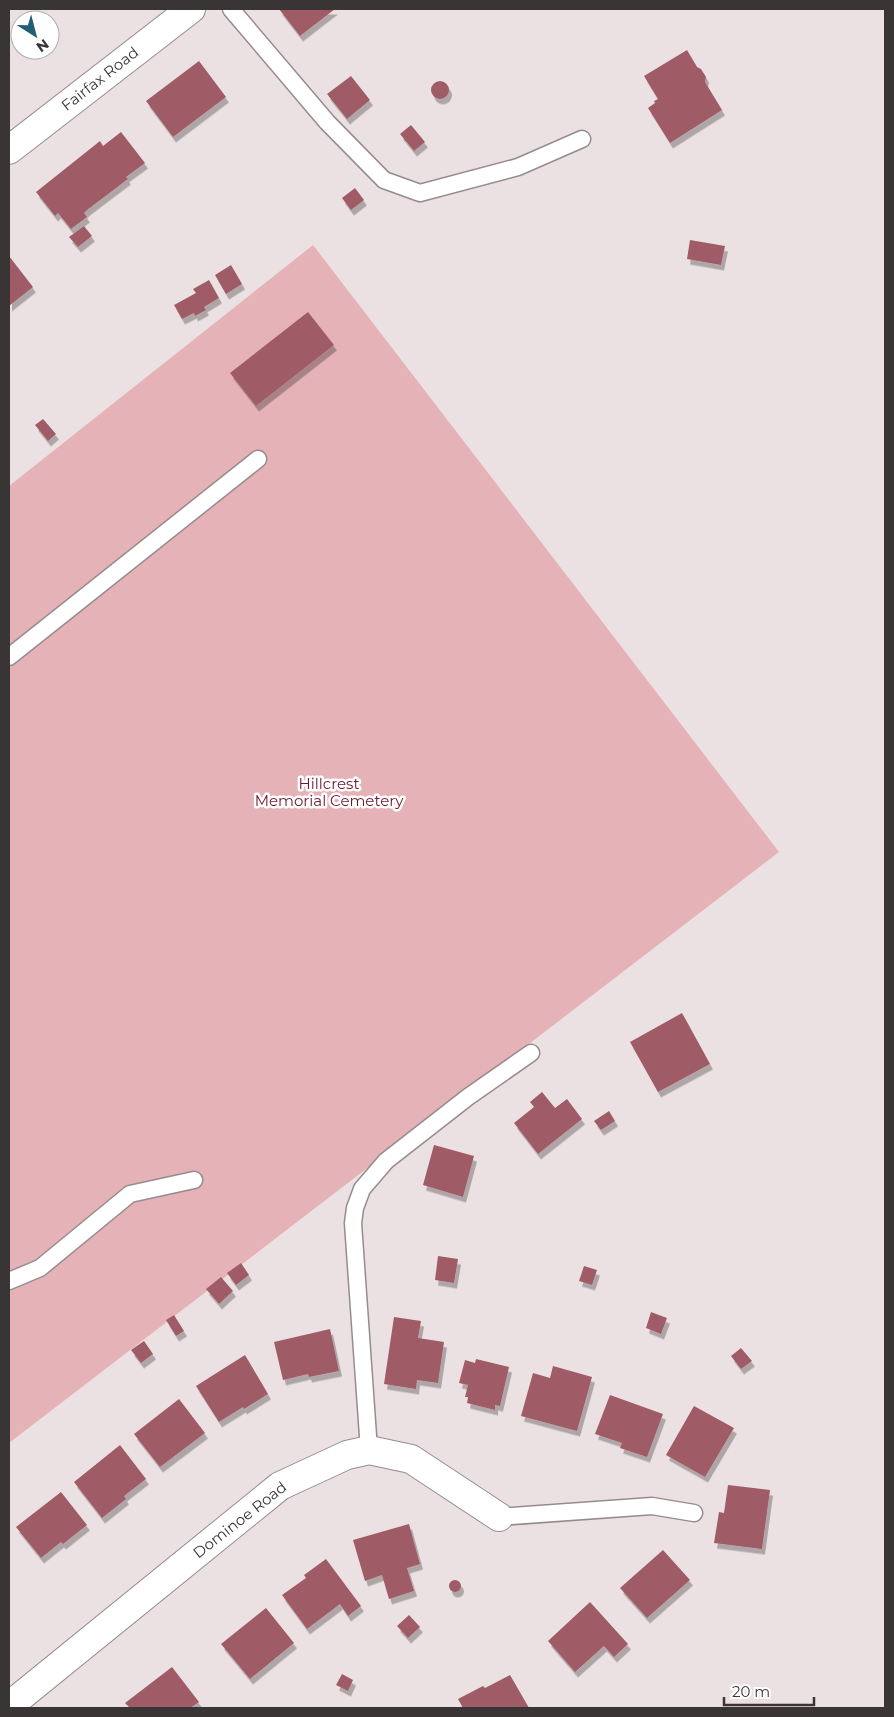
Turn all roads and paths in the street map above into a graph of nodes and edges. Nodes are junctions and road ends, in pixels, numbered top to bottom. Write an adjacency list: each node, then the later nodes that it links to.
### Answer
1 (191, 9): 4 (street, Fairfax Road)
2 (231, 9): 3 (lane)
3 (582, 139)
4 (9, 150)
5 (258, 459): 6 (lane)
6 (9, 657)
7 (530, 1053): 10 (lane)
8 (194, 1180): 9 (lane)
9 (9, 1281)
10 (369, 1450): 12 (street, Dominoe Road); 13 (street, Dominoe Road)
11 (694, 1513): 12 (lane)
12 (499, 1517)
13 (9, 1706)

